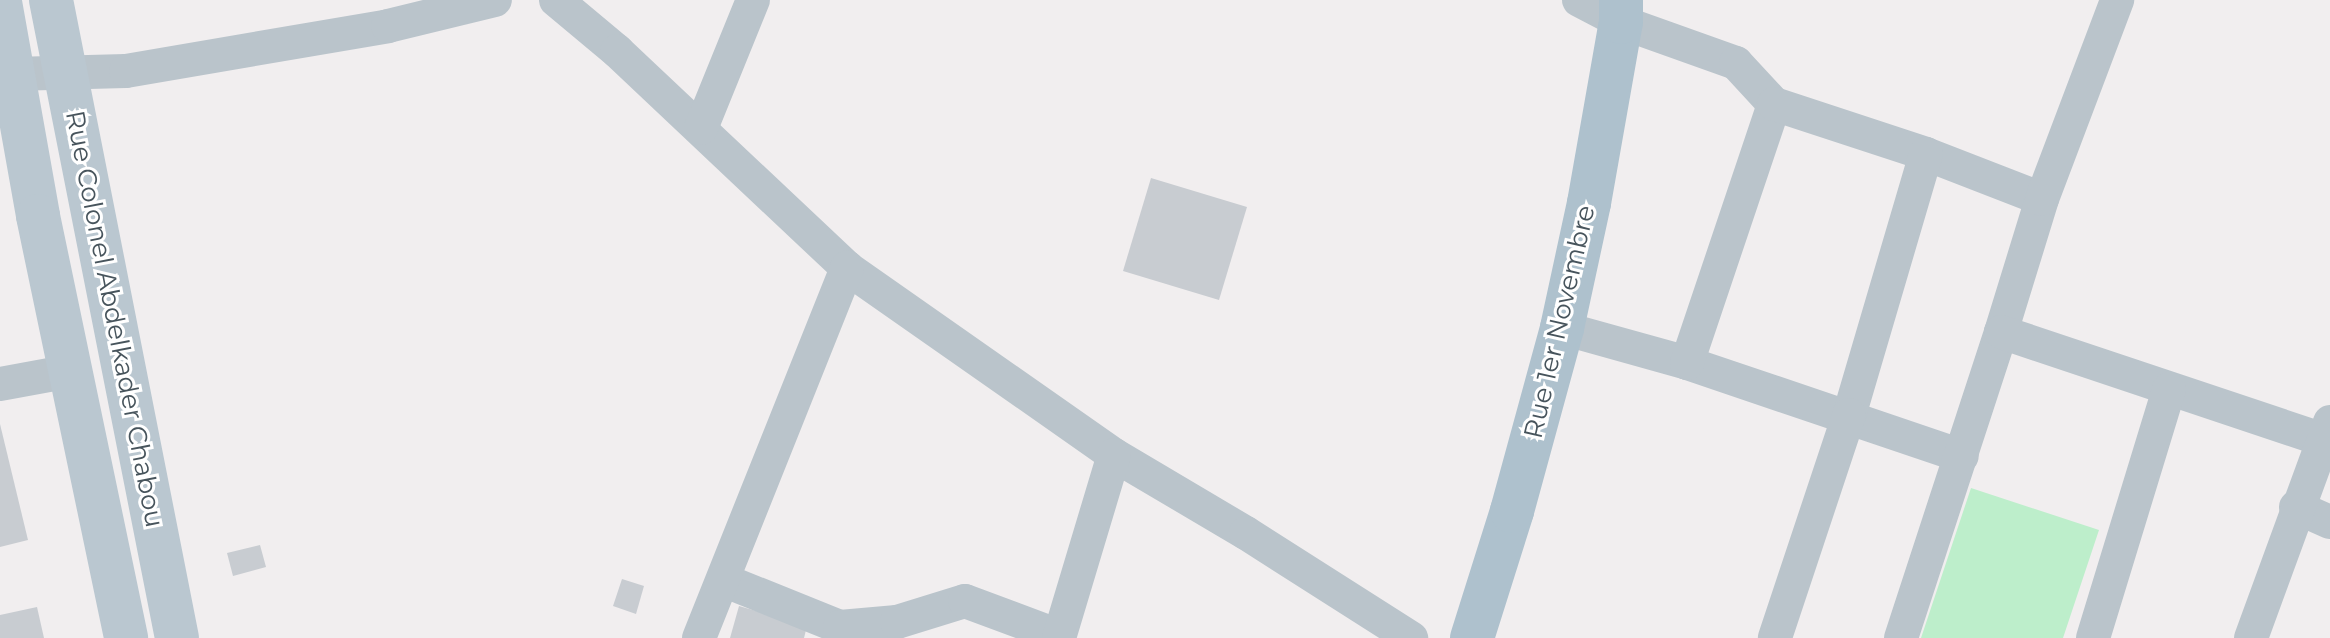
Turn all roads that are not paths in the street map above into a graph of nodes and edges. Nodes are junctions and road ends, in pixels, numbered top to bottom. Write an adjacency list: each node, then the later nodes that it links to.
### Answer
1 (51, 0): 9 (main road, Rue Colonel Abdelkader Chabou)
2 (495, 0): 9 (street)
3 (556, 0): 12 (street)
4 (753, 0): 12 (street)
5 (1579, 0): 8 (street)
6 (2117, 0): 14 (street)
7 (0, 2): 10 (main road, Rue Colonel Abdelkader Chabou)
8 (1621, 11): 11 (street); 16 (main road, Rue 1er Novembre)
9 (67, 72): 10 (street); 31 (main road, Rue Colonel Abdelkader Chabou)
10 (13, 74): 19 (main road, Rue Colonel Abdelkader Chabou)
11 (1774, 104): 13 (street); 18 (street)
12 (701, 128): 15 (street)
13 (1926, 154): 14 (street); 22 (street)
14 (2042, 199): 17 (street)
15 (847, 268): 24 (street); 28 (street)
16 (1562, 328): 18 (street); 34 (main road, Rue 1er Novembre)
17 (2001, 332): 21 (street); 25 (street)
18 (1687, 363): 22 (street)
19 (71, 371): 20 (street); 30 (main road, Rue Colonel Abdelkader Chabou)
20 (0, 384)
21 (2169, 389): 23 (street); 37 (street)
22 (1849, 415): 25 (street); 35 (street)
23 (2327, 431): 26 (street)
24 (1114, 455): 29 (street); 33 (street)
25 (1962, 456): 36 (street)
26 (2296, 507): 27 (street); 38 (street)
27 (2330, 522)
28 (723, 580): 29 (street); 32 (street)
29 (1059, 637)
30 (126, 638)
31 (177, 638)
32 (699, 638)
33 (1411, 638)
34 (1472, 638)
35 (1775, 638)
36 (1901, 638)
37 (2093, 638)
38 (2251, 638)

